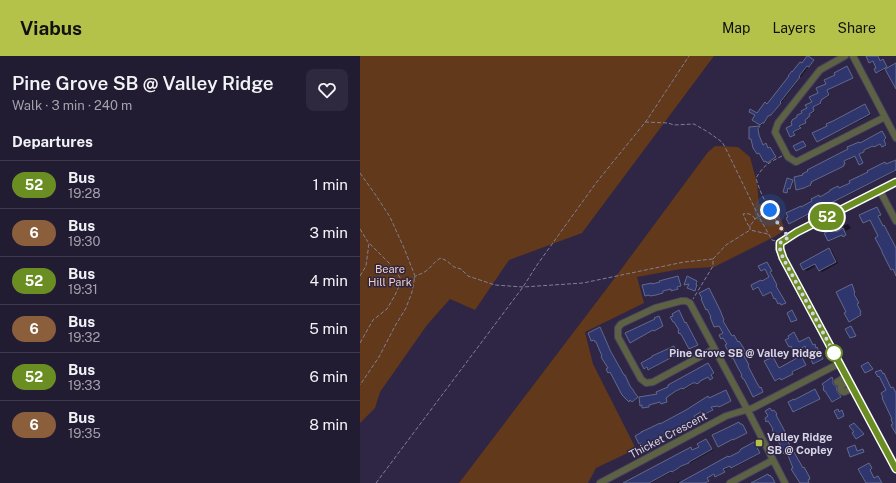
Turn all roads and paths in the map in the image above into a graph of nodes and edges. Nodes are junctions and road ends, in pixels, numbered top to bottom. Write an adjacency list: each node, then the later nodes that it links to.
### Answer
1 (689, 56): 5 (path)
2 (845, 56): 7 (street)
3 (854, 56): 4 (street)
4 (885, 117): 6 (street); 7 (street)
5 (645, 122): 12 (path); 26 (path)
6 (896, 138)
7 (786, 154): 11 (path)
8 (360, 173): 24 (path)
9 (896, 182): 10 (street)
10 (880, 191): 14 (street); 19 (street)
11 (770, 210): 12 (path); 19 (path)
12 (759, 216): 13 (path); 18 (path)
13 (755, 219): 15 (path); 15 (path)
14 (896, 221)
15 (750, 226): 17 (path)
16 (360, 229): 20 (path)
17 (750, 230): 18 (path); 22 (path)
18 (769, 234): 21 (path)
19 (789, 237): 21 (street)
20 (368, 243): 23 (path); 25 (path)
21 (780, 243): 30 (street)
22 (713, 259): 26 (path); 27 (path)
23 (360, 276)
24 (415, 276): 25 (path); 26 (path); 33 (path)
25 (401, 281): 28 (path)
26 (523, 287): 38 (path)
27 (690, 303): 29 (street); 29 (street)
28 (360, 344)
29 (714, 349): 35 (street)
30 (840, 363): 31 (street); 35 (street, Thicket Crescent)
31 (848, 379): 32 (street); 34 (street); 34 (street)
32 (837, 382)
33 (360, 385)
34 (853, 388): 37 (street)
35 (747, 409): 36 (street); 39 (street, Thicket Crescent)
36 (773, 460): 40 (street); 41 (street)
37 (896, 469)
38 (376, 483)
39 (600, 483)
40 (730, 483)
41 (785, 483)

